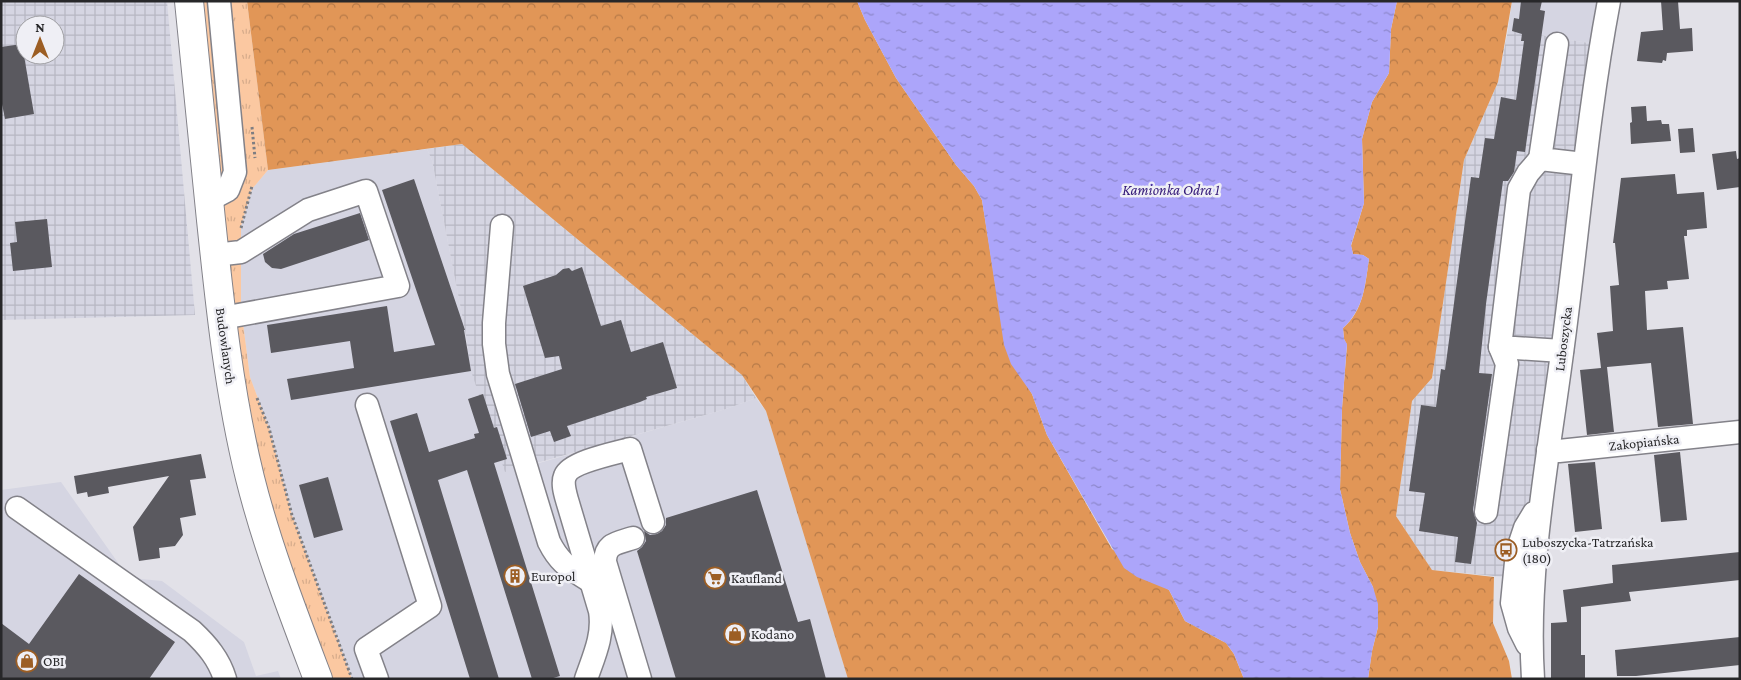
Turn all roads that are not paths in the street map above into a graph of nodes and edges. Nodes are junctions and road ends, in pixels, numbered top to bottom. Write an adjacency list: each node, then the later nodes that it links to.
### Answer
1 (190, 1): 7 (main road, Budowlanych)
2 (219, 1): 7 (street)
3 (1609, 1): 6 (street, Luboszycka)
4 (1557, 44): 5 (street)
5 (1540, 159): 6 (street); 11 (street)
6 (1584, 164): 12 (street, Luboszycka)
7 (209, 200): 9 (main road, Budowlanych)
8 (502, 226): 20 (street)
9 (215, 255): 10 (main road, Budowlanych); 10 (street)
10 (222, 318): 22 (main road, Budowlanych)
11 (1500, 347): 12 (street); 17 (street)
12 (1562, 351): 15 (street, Luboszycka)
13 (367, 405): 23 (street)
14 (1740, 432): 15 (street, Zakopiańska)
15 (1548, 450): 26 (street, Luboszycka)
16 (17, 508): 21 (street)
17 (1486, 512)
18 (653, 522): 20 (street)
19 (633, 538): 25 (street)
20 (590, 581): 24 (street)
21 (225, 679)
22 (318, 679)
23 (377, 679)
24 (586, 679)
25 (640, 679)
26 (1532, 679)

